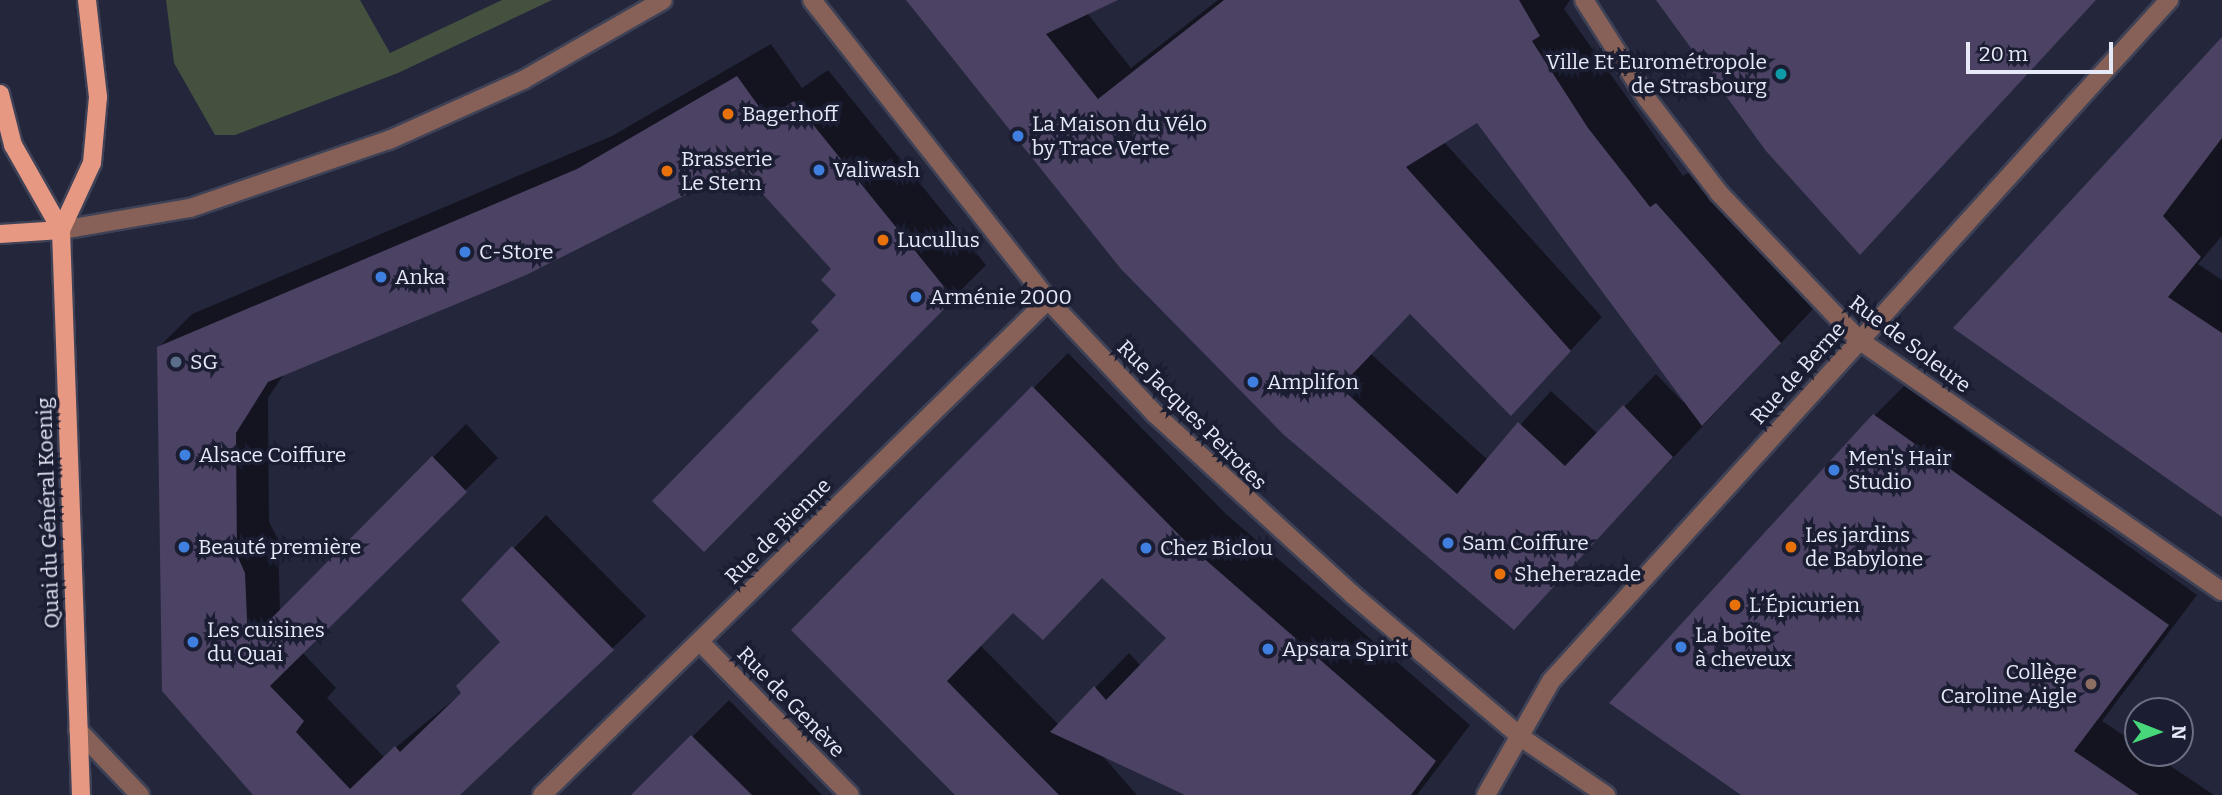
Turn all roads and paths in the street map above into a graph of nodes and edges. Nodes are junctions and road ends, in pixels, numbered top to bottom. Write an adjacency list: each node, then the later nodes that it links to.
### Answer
1 (87, 0): 7 (main road, Quai du Général Koenig)
2 (663, 0): 7 (street)
3 (812, 0): 9 (street, Rue Jacques Peirotes)
4 (1584, 0): 10 (street, Rue de Soleure)
5 (2169, 0): 10 (street, Rue de Berne)
6 (0, 94): 7 (main road, Quai du Général Koenig)
7 (61, 230): 8 (main road); 13 (main road, Quai du Général Koenig)
8 (0, 233)
9 (1048, 300): 12 (street, Rue de Bienne); 14 (street, Rue Jacques Peirotes)
10 (1859, 340): 11 (street, Rue de Soleure); 14 (street, Rue de Berne)
11 (2222, 591)
12 (700, 642): 17 (street, Rue de Bienne); 18 (street, Rue de Genève)
13 (78, 730): 15 (main road, Quai du Général Koenig); 16 (street)
14 (1522, 738): 19 (street, Rue de Berne); 20 (street, Rue Jacques Peirotes)
15 (81, 795)
16 (140, 795)
17 (542, 795)
18 (850, 795)
19 (1486, 795)
20 (1606, 795)

